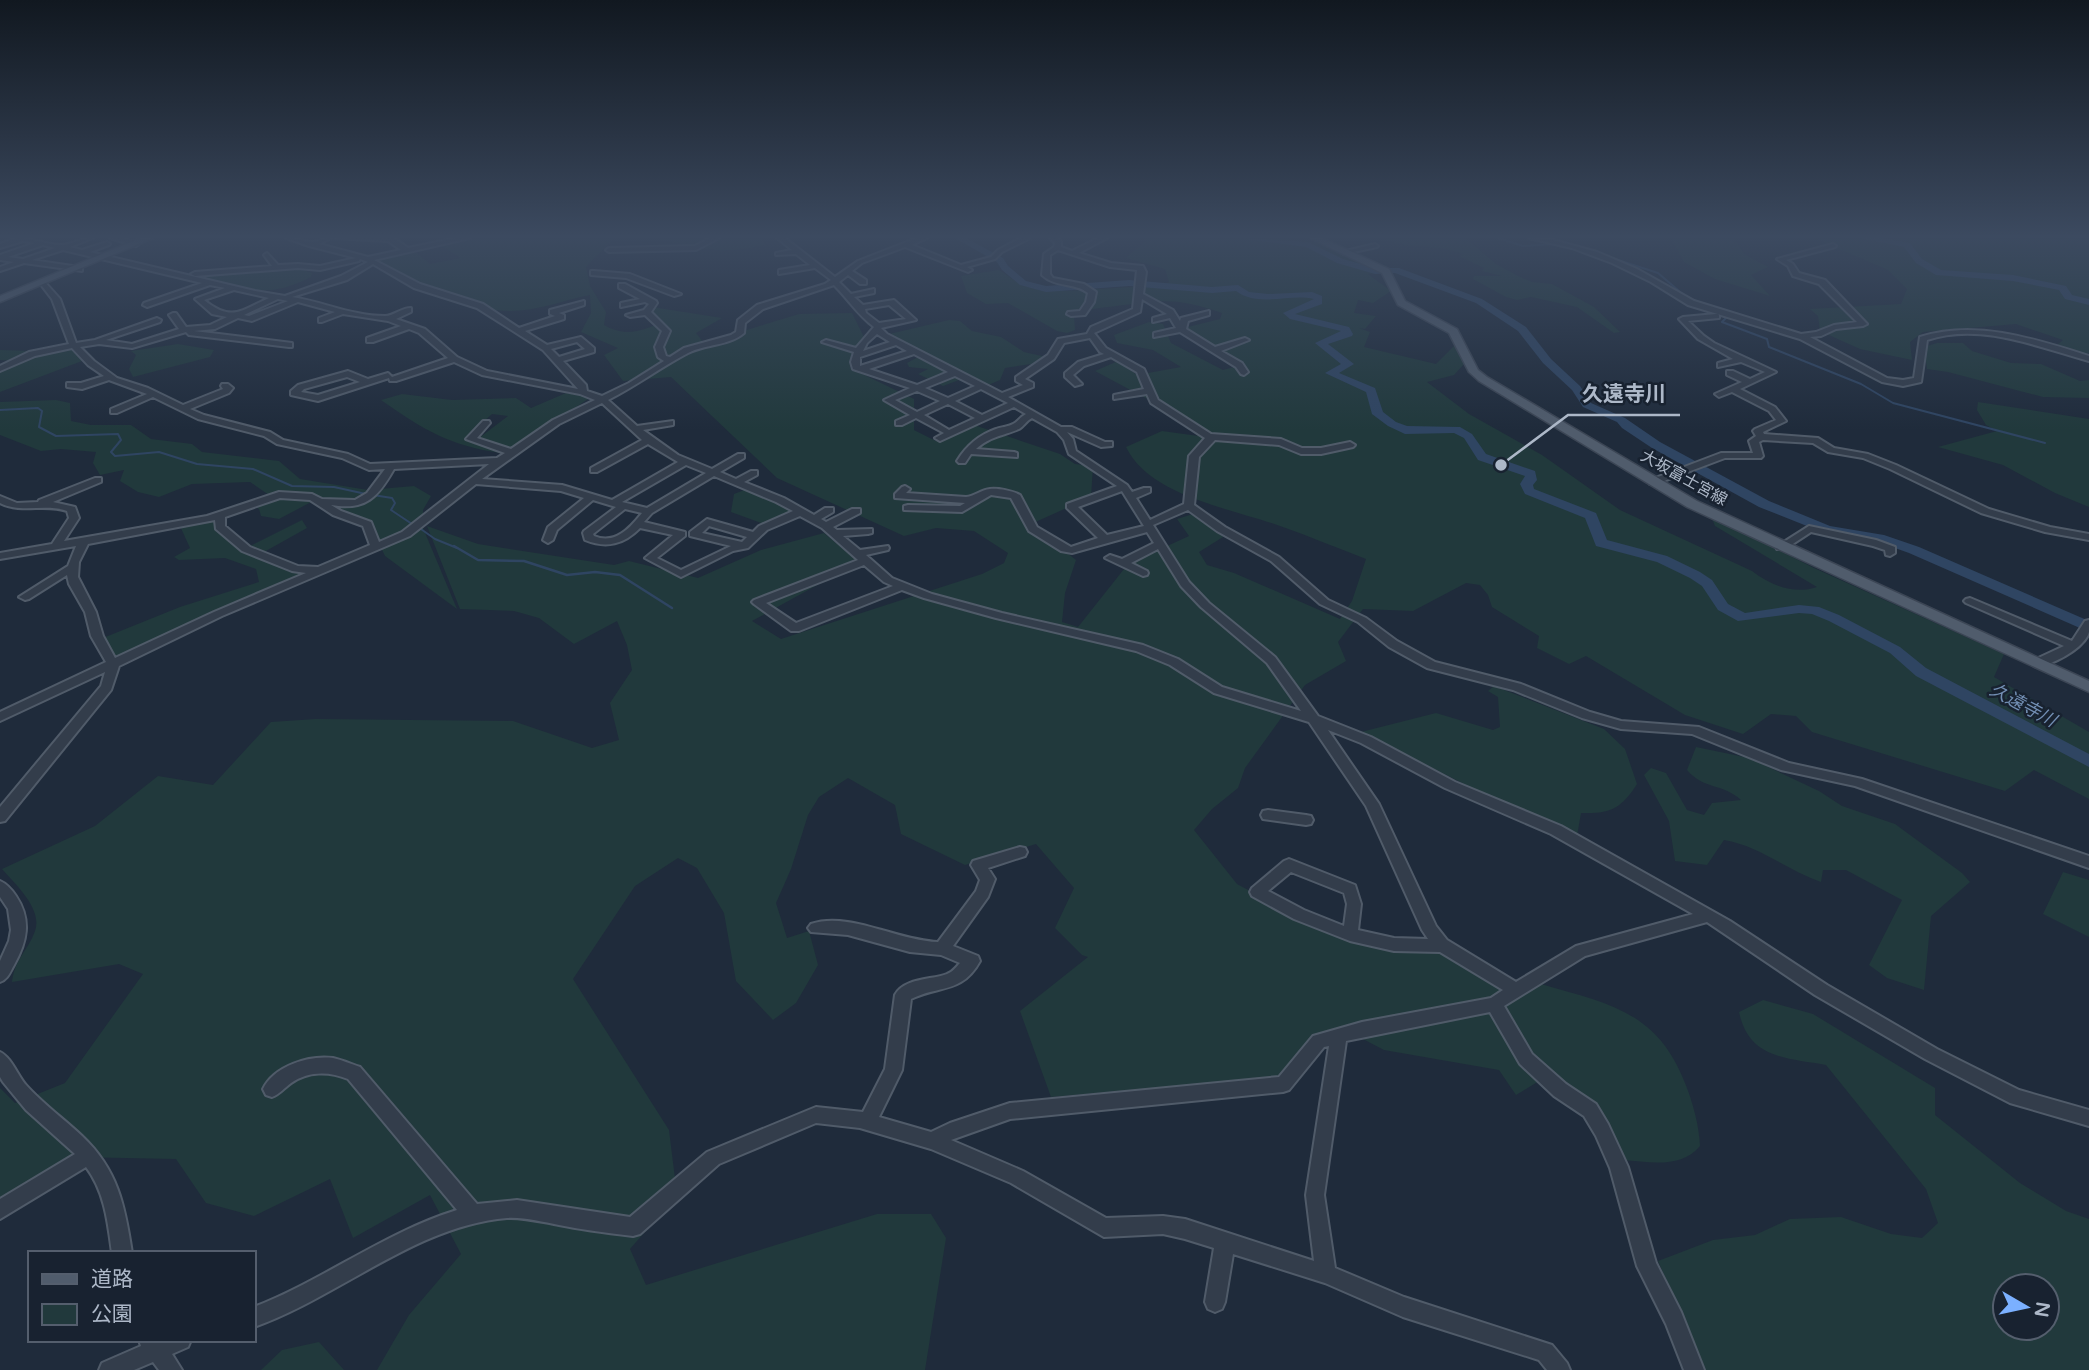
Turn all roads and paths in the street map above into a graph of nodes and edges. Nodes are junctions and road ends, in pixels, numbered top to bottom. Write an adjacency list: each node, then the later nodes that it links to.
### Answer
1 (56, 302): 51 (street)
2 (155, 302): 20 (street)
3 (203, 302): 30 (street)
4 (269, 302): 30 (street)
5 (293, 302): 30 (street)
6 (305, 302): 25 (street)
7 (467, 302): 41 (street)
8 (634, 302): 19 (street)
9 (651, 302): 26 (street)
10 (770, 302): 60 (street)
11 (855, 302): 22 (street)
12 (1090, 302): 27 (street)
13 (1138, 302): 24 (street)
14 (1158, 302): 32 (street)
15 (1400, 302): 119 (main road, 大坂富士宮線)
16 (1689, 302): 33 (street)
17 (1841, 302): 45 (street)
18 (581, 303): 41 (street)
19 (624, 304)
20 (146, 305)
21 (1184, 307): 40 (street)
22 (861, 309): 39 (street); 39 (street)
23 (408, 310): 34 (street)
24 (1137, 310): 28 (street); 43 (street)
25 (342, 312): 34 (street); 36 (street)
26 (647, 312): 31 (street); 60 (street)
27 (1071, 314)
28 (1146, 314)
29 (173, 315): 42 (street)
30 (235, 315): 42 (street)
31 (630, 315)
32 (1172, 315): 37 (street); 40 (street)
33 (1727, 316): 45 (street); 61 (street)
34 (389, 319): 38 (street)
35 (157, 320): 49 (street)
36 (322, 320)
37 (1156, 320)
38 (409, 326): 47 (street); 58 (street)
39 (878, 328): 50 (street); 56 (street)
40 (1182, 329): 44 (street); 54 (street)
41 (520, 330): 53 (street)
42 (182, 331): 49 (street); 52 (street)
43 (1091, 335): 57 (street); 82 (street)
44 (1157, 335)
45 (1801, 336): 62 (street)
46 (1245, 340): 54 (street)
47 (370, 341)
48 (826, 342): 56 (street)
49 (92, 343): 51 (street)
50 (896, 343): 55 (street); 56 (street)
51 (73, 345): 64 (street); 69 (street)
52 (289, 345)
53 (547, 348): 59 (street); 59 (street)
54 (1215, 350): 66 (street)
55 (916, 351): 65 (street); 67 (street)
56 (859, 353): 65 (street)
57 (1110, 355): 73 (street); 78 (street)
58 (454, 359): 70 (street); 79 (street)
59 (560, 359): 79 (street)
60 (670, 359): 84 (street)
61 (1743, 359): 63 (street); 71 (street)
62 (2089, 359)
63 (1721, 365)
64 (0, 369)
65 (860, 369): 75 (street)
66 (1244, 372)
67 (954, 373): 75 (street); 76 (street)
68 (1730, 373): 71 (street)
69 (110, 377): 72 (street); 80 (street)
70 (365, 382): 70 (street)
71 (1750, 382): 77 (street)
72 (70, 384)
73 (1078, 384)
74 (225, 386): 87 (street)
75 (918, 386): 85 (street); 89 (street)
76 (979, 387): 82 (street); 85 (street)
77 (1733, 389): 81 (street); 99 (street)
78 (1147, 391): 83 (street); 98 (street)
79 (582, 392): 84 (street)
80 (153, 394): 87 (street); 88 (street)
81 (1719, 394)
82 (1002, 396): 86 (street)
83 (1117, 397)
84 (602, 399): 95 (street); 106 (street)
85 (947, 401): 89 (street); 91 (street)
86 (1014, 404): 90 (street); 91 (street)
87 (184, 408): 112 (street)
88 (114, 411)
89 (915, 415): 94 (street); 97 (street)
90 (1031, 415): 96 (street); 104 (street)
91 (983, 419): 97 (street)
92 (486, 423): 106 (street)
93 (670, 423): 95 (street)
94 (899, 423)
95 (635, 429): 100 (street)
96 (1059, 430): 101 (street); 105 (street)
97 (942, 434)
98 (1209, 437): 102 (street); 129 (street)
99 (1761, 437): 119 (street); 146 (street)
100 (648, 440): 111 (street); 113 (street)
101 (1108, 444)
102 (1350, 445)
103 (1094, 449): 105 (street)
104 (969, 451): 107 (street); 110 (street)
105 (1071, 451): 122 (street)
106 (511, 452): 109 (street)
107 (1014, 455)
108 (741, 456): 115 (street)
109 (499, 461): 112 (street); 117 (street)
110 (962, 461)
111 (685, 462): 115 (street); 127 (street)
112 (390, 468): 126 (street)
113 (594, 470)
114 (754, 472): 118 (street)
115 (713, 473): 118 (street); 133 (street)
116 (98, 480): 128 (street)
117 (475, 481): 124 (street); 152 (street)
118 (737, 482): 135 (street)
119 (1653, 482): 154 (main road, 大坂富士宮線)
120 (905, 489): 125 (street)
121 (1147, 490): 122 (street)
122 (1127, 492): 140 (street); 147 (street)
123 (0, 499): 130 (street)
124 (589, 499): 127 (street); 148 (street)
125 (976, 499): 131 (street); 147 (street)
126 (320, 500): 136 (street); 152 (street)
127 (618, 504): 133 (street); 138 (street)
128 (37, 505): 130 (street); 151 (street)
129 (1189, 506): 140 (street); 180 (street)
130 (5, 508)
131 (908, 508)
132 (829, 510): 137 (street)
133 (648, 511): 138 (street)
134 (856, 511): 139 (street)
135 (800, 512): 137 (street); 145 (street)
136 (220, 517): 149 (street); 162 (street)
137 (814, 519): 139 (street)
138 (638, 524): 143 (street)
139 (826, 526): 142 (street)
140 (1149, 526): 147 (street); 150 (street)
141 (868, 531): 142 (street)
142 (836, 533): 158 (street)
143 (681, 534): 144 (street); 153 (street)
144 (694, 534): 145 (street); 153 (street)
145 (755, 536): 153 (street)
146 (2089, 537)
147 (1105, 539)
148 (548, 540)
149 (84, 541): 151 (street); 161 (street)
150 (1160, 544): 160 (street); 175 (street)
151 (57, 546): 157 (street)
152 (376, 546): 162 (street)
153 (744, 546)
154 (1781, 547): 156 (street); 171 (main road, 大坂富士宮線)
155 (884, 548): 158 (street)
156 (1890, 553)
157 (0, 556)
158 (863, 557): 164 (street); 164 (street)
159 (1110, 558): 160 (street)
160 (1124, 563): 163 (street)
161 (71, 568): 165 (street); 172 (street)
162 (319, 570): 172 (street)
163 (1143, 573)
164 (902, 586): 168 (street)
165 (25, 597)
166 (1970, 601): 170 (street)
167 (1063, 615): 168 (street)
168 (1055, 627): 175 (street)
169 (2085, 629): 170 (street)
170 (2074, 646): 171 (street)
171 (2038, 663): 173 (main road, 大坂富士宮線)
172 (113, 666): 174 (street); 177 (street)
173 (2089, 687)
174 (0, 718)
175 (1313, 719): 182 (street); 185 (street)
176 (1268, 815): 178 (street)
177 (0, 817)
178 (1306, 820)
179 (1020, 852): 186 (street)
180 (2089, 862)
181 (0, 887): 187 (street)
182 (1709, 916): 188 (street); 193 (street)
183 (816, 928): 186 (street)
184 (1350, 935): 184 (street); 185 (street)
185 (1442, 945): 188 (street)
186 (942, 948): 194 (street)
187 (0, 975)
188 (1517, 991): 189 (street)
189 (1494, 1004): 190 (street); 208 (street)
190 (1339, 1035): 195 (street); 201 (street)
191 (0, 1060): 196 (street)
192 (272, 1089): 198 (street)
193 (2089, 1118)
194 (867, 1122): 195 (street); 198 (street)
195 (932, 1141): 199 (street)
196 (88, 1156): 197 (street); 200 (street)
197 (0, 1209)
198 (473, 1213): 203 (street)
199 (1225, 1242): 201 (street); 202 (street)
200 (122, 1251)
201 (1326, 1275): 207 (street)
202 (1215, 1302)
203 (256, 1316)
204 (153, 1344): 205 (street); 206 (street)
205 (109, 1370)
206 (173, 1370)
207 (1560, 1370)
208 (1694, 1370)

